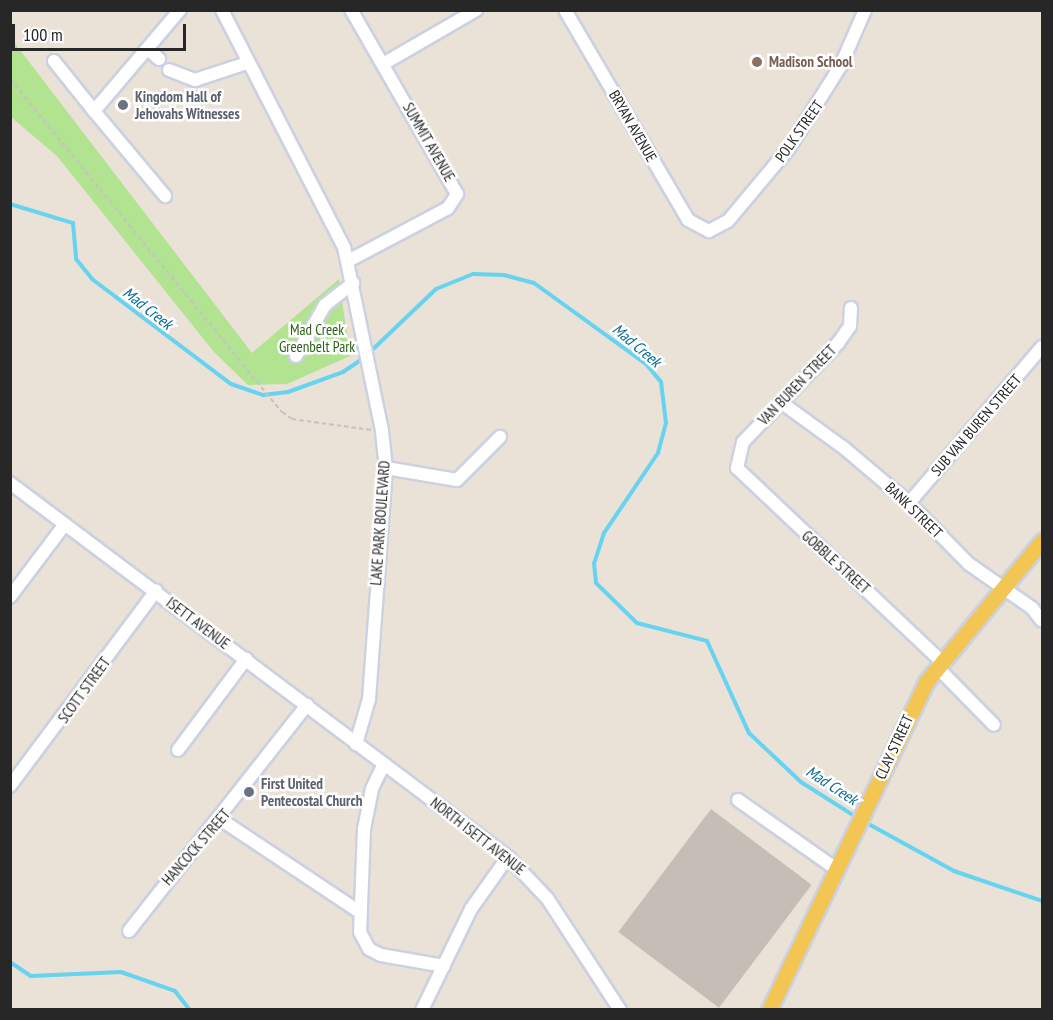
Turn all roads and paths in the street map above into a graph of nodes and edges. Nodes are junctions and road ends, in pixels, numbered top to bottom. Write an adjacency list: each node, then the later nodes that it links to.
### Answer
1 (180, 10): 8 (street)
2 (222, 10): 11 (street, LAKE PARK BOULEVARD)
3 (351, 10): 12 (street, SUMMIT AVENUE)
4 (476, 10): 7 (street)
5 (565, 10): 17 (street, BRYAN AVENUE)
6 (865, 10): 17 (street, POLK STREET)
7 (456, 16): 12 (street)
8 (148, 49): 9 (street); 15 (street)
9 (159, 59)
10 (54, 61): 15 (street)
11 (247, 63): 13 (street); 18 (street, LAKE PARK BOULEVARD)
12 (383, 64): 18 (street, SUMMIT AVENUE)
13 (169, 70)
14 (10, 78): 24 (path)
15 (94, 111): 16 (street)
16 (165, 196)
17 (709, 231)
18 (348, 261): 19 (street, LAKE PARK BOULEVARD)
19 (353, 283): 22 (street); 24 (street, LAKE PARK BOULEVARD)
20 (851, 308): 23 (street, VAN BUREN STREET)
21 (1042, 348): 29 (street, SUB VAN BUREN STREET)
22 (296, 356)
23 (782, 402): 26 (street, VAN BUREN STREET); 29 (street, BANK STREET)
24 (382, 431): 27 (street, LAKE PARK BOULEVARD)
25 (500, 437): 27 (street)
26 (737, 460): 37 (street, GOBBLE STREET)
27 (386, 468): 40 (street, LAKE PARK BOULEVARD)
28 (10, 483): 30 (street, ISETT AVENUE)
29 (909, 503): 32 (street, BANK STREET)
30 (65, 524): 33 (street, ISETT AVENUE); 34 (street)
31 (1042, 541): 32 (main road, CLAY STREET)
32 (1001, 588): 35 (street, BANK STREET); 37 (main road, CLAY STREET)
33 (156, 591): 36 (street, ISETT AVENUE); 43 (street, SCOTT STREET)
34 (10, 597)
35 (1042, 621)
36 (246, 659): 38 (street, ISETT AVENUE); 41 (street)
37 (939, 664): 39 (street, GOBBLE STREET); 47 (main road, CLAY STREET)
38 (307, 705): 40 (street, ISETT AVENUE); 45 (street, HANCOCK STREET)
39 (994, 725)
40 (356, 744): 42 (street, ISETT AVENUE)
41 (178, 750)
42 (384, 764): 46 (street, NORTH ISETT AVENUE); 48 (street)
43 (10, 786)
44 (738, 800): 47 (street)
45 (220, 819): 48 (street); 49 (street, HANCOCK STREET)
46 (508, 857): 50 (street); 51 (street, NORTH ISETT AVENUE)
47 (836, 869): 54 (main road, CLAY STREET)
48 (358, 910): 50 (street)
49 (129, 931)
50 (444, 966): 52 (street)
51 (617, 1006): 53 (street)
52 (422, 1010)
53 (604, 1010)
54 (769, 1010)

